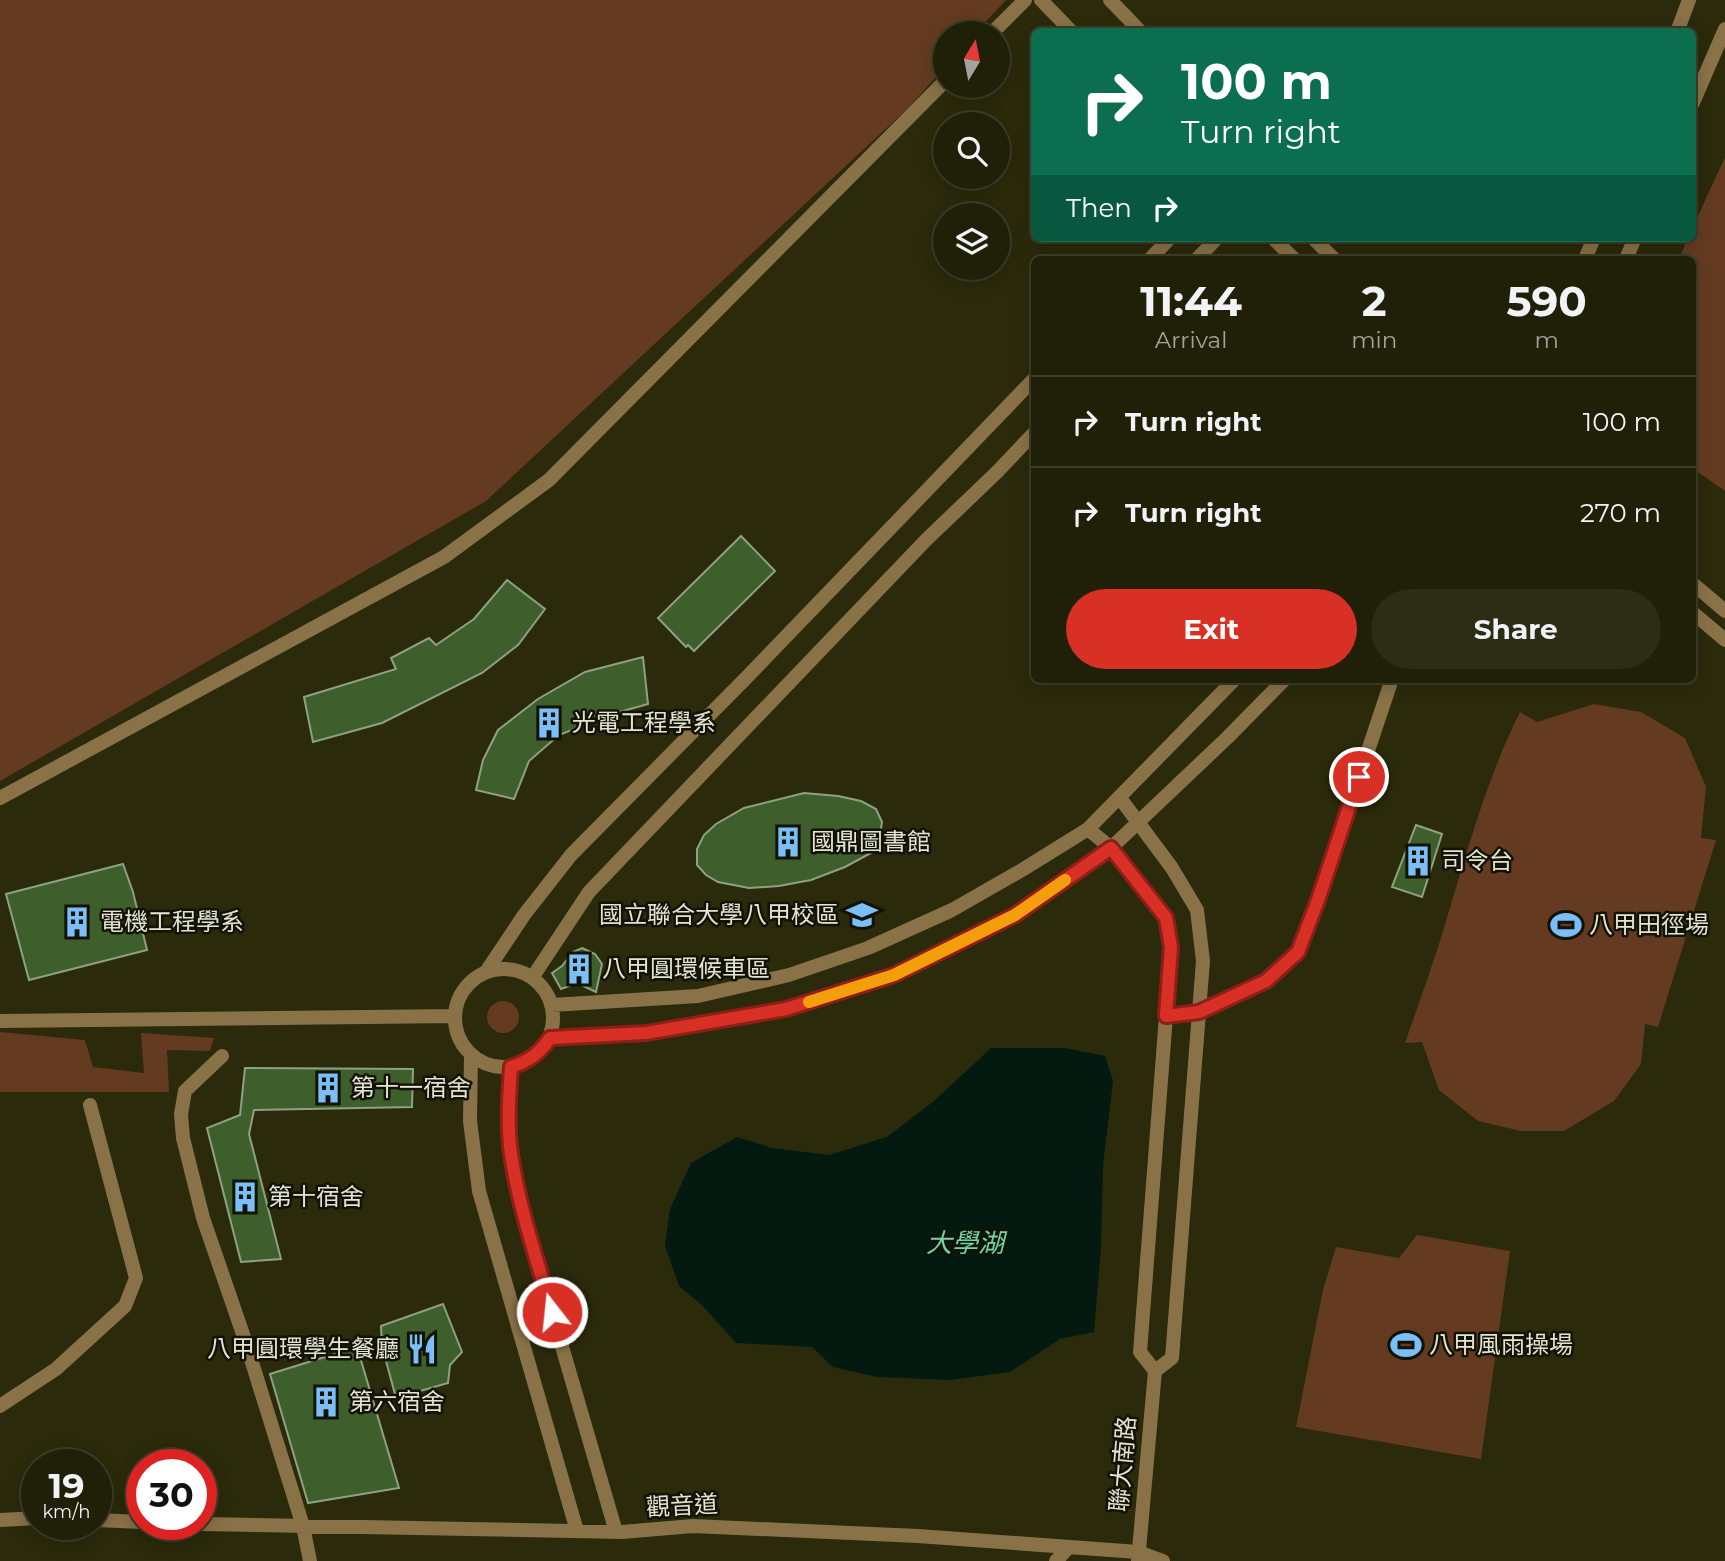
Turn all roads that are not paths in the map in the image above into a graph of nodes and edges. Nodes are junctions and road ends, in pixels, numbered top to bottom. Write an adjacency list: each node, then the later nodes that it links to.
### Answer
1 (1025, 0): 5 (street)
2 (1041, 0): 6 (street)
3 (1110, 0): 7 (street)
4 (1689, 0): 8 (street)
5 (1004, 21)
6 (1068, 28)
7 (1137, 28)
8 (1678, 28)
9 (1725, 29): 11 (street)
10 (933, 93): 29 (street)
11 (1696, 96)
12 (1166, 242): 16 (street)
13 (1213, 242): 17 (street)
14 (1277, 242): 18 (street)
15 (1317, 242): 19 (street)
16 (1153, 256)
17 (1200, 256)
18 (1291, 256)
19 (1331, 256)
20 (1031, 382): 34 (street)
21 (1031, 436): 35 (street)
22 (1696, 586): 23 (street)
23 (1725, 611)
24 (1696, 615): 25 (street)
25 (1725, 640)
26 (1231, 683): 30 (street)
27 (1281, 683): 31 (street)
28 (1391, 683): 37 (street)
29 (0, 798)
30 (1120, 798): 31 (street); 32 (street)
31 (1139, 821): 33 (street); 37 (street)
32 (1088, 829): 33 (street); 36 (street)
33 (1111, 848): 39 (street); 41 (street)
34 (486, 972): 35 (street); 38 (street)
35 (532, 978): 36 (street)
36 (552, 1005): 41 (street)
37 (1199, 1012): 39 (street); 46 (street)
38 (455, 1016): 40 (street); 42 (street)
39 (1166, 1016): 46 (street)
40 (0, 1021)
41 (550, 1038): 44 (street)
42 (471, 1055): 44 (street); 52 (street)
43 (222, 1056): 51 (street)
44 (511, 1067): 53 (street)
45 (90, 1105): 47 (street)
46 (1155, 1371): 55 (street, 聯大南路)
47 (0, 1406)
48 (21, 1519): 49 (street)
49 (0, 1520)
50 (217, 1524): 51 (street, 觀音道)
51 (303, 1526): 52 (street, 觀音道); 56 (street)
52 (578, 1531): 53 (street, 觀音道)
53 (616, 1532): 54 (street, 觀音道)
54 (1069, 1547): 55 (street, 觀音道); 57 (street)
55 (1138, 1556): 58 (street, 觀音道)
56 (310, 1561)
57 (1056, 1561)
58 (1163, 1561)

